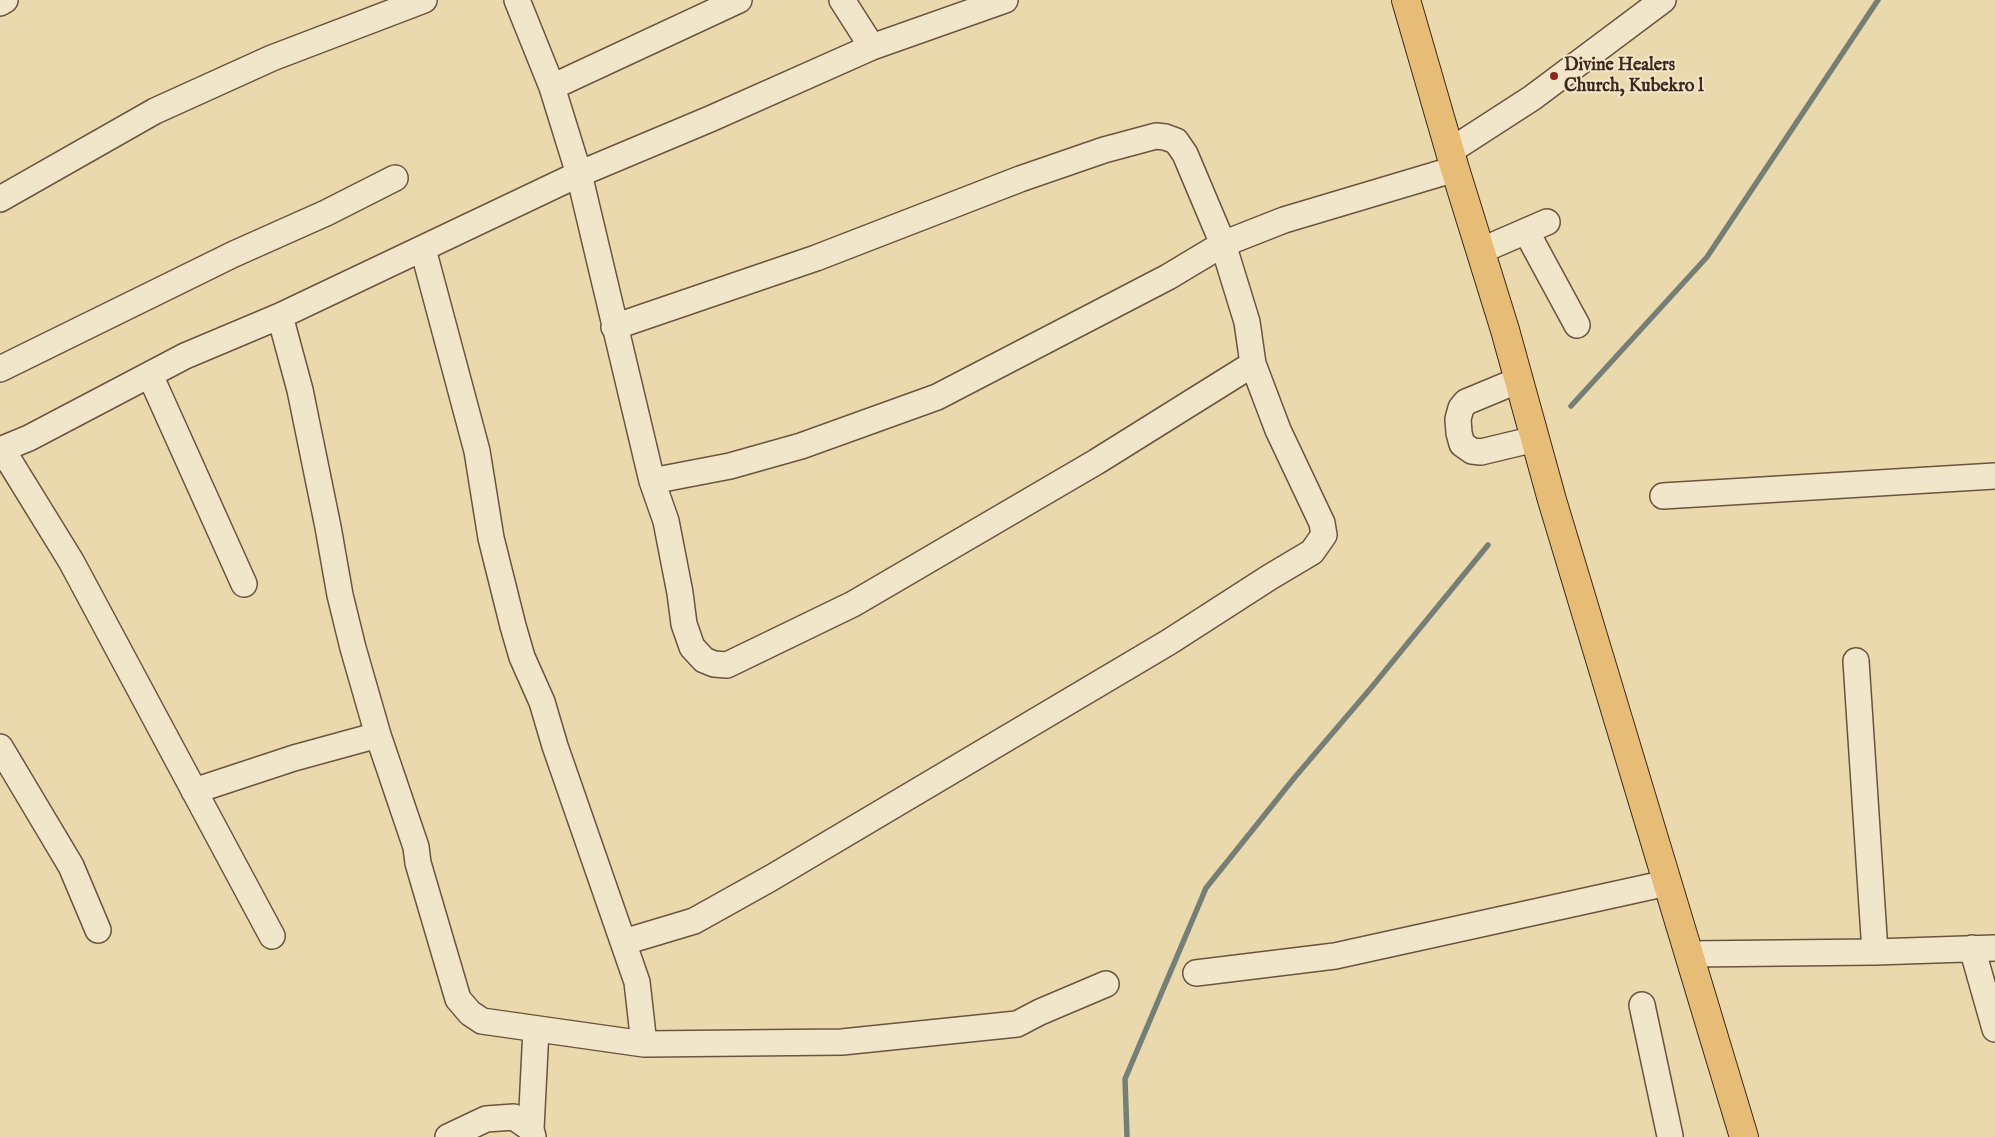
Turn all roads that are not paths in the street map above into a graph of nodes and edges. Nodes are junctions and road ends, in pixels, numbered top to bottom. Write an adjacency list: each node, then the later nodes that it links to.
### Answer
1 (5, 0): 9 (street)
2 (424, 0): 15 (street)
3 (517, 0): 11 (street)
4 (739, 0): 11 (street)
5 (842, 0): 10 (street)
6 (1005, 0): 10 (street)
7 (1406, 0): 12 (main road)
8 (1663, 0): 12 (street)
9 (0, 3)
10 (872, 47): 13 (street)
11 (552, 86): 13 (street)
12 (1452, 160): 16 (street); 18 (main road)
13 (579, 174): 17 (street); 21 (street)
14 (395, 178): 23 (street)
15 (0, 199)
16 (1223, 244): 21 (street); 22 (street); 29 (street)
17 (423, 249): 19 (street); 39 (street)
18 (1480, 251): 20 (street); 25 (main road)
19 (280, 316): 24 (street); 33 (street)
20 (1577, 325)
21 (614, 327): 29 (street)
22 (1252, 364): 29 (street); 39 (street)
23 (0, 369)
24 (150, 375): 27 (street); 31 (street)
25 (1518, 380): 26 (main road); 26 (street)
26 (1535, 439): 36 (main road)
27 (1, 450): 35 (street)
28 (1995, 476): 30 (street)
29 (652, 481)
30 (1663, 496)
31 (244, 584)
32 (1856, 660): 41 (street)
33 (378, 735): 35 (street); 46 (street)
34 (0, 747): 37 (street)
35 (194, 792): 38 (street)
36 (1667, 883): 42 (main road); 43 (street)
37 (98, 930)
38 (272, 936)
39 (624, 942): 48 (street)
40 (1983, 948): 41 (street); 47 (street)
41 (1875, 952): 42 (street)
42 (1689, 954): 52 (main road)
43 (1196, 973)
44 (1106, 984): 48 (street)
45 (1642, 1005): 51 (street)
46 (536, 1029): 48 (street); 49 (street)
47 (1995, 1029)
48 (644, 1044)
49 (532, 1133): 50 (street)
50 (448, 1137)
51 (1670, 1137)
52 (1744, 1137)

